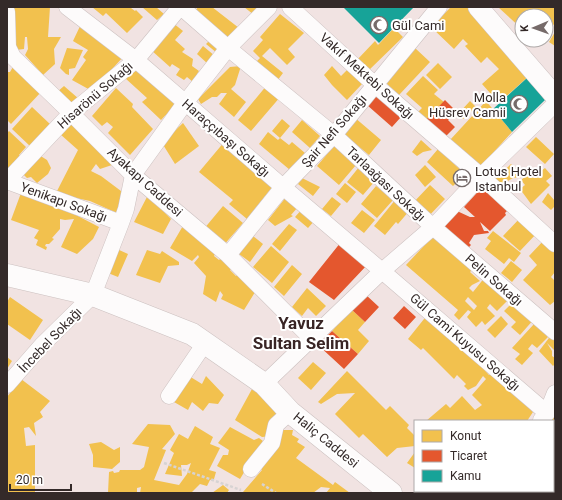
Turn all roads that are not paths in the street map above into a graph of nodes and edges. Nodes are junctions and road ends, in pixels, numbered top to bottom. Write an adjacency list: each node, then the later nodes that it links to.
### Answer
1 (67, 7): 9 (street, Haraççıbaşı Sokağı)
2 (180, 7): 8 (street, Tarlaağası Sokağı); 9 (street, Hisarönü Sokağı)
3 (269, 7): 8 (street)
4 (290, 7): 10 (street, Vakıf Mektebi Sokağı)
5 (438, 7): 10 (street, Şair Nefi Sokağı)
6 (478, 7): 11 (street)
7 (7, 12): 14 (street, Ayakapı Caddesi)
8 (228, 48): 12 (street); 15 (street, Tarlaağası Sokağı)
9 (136, 60): 12 (street, Haraççıbaşı Sokağı); 14 (street, Hisarönü Sokağı)
10 (374, 84): 15 (street, Şair Nefi Sokağı); 17 (street, Vakıf Mektebi Sokağı)
11 (555, 96)
12 (186, 103): 16 (street); 19 (street, Haraççıbaşı Sokağı)
13 (555, 104): 17 (street)
14 (71, 113): 16 (street, Ayakapı Caddesi); 18 (street, Hisarönü Sokağı)
15 (334, 136): 19 (street, Şair Nefi Sokağı); 21 (street, Tarlaağası Sokağı)
16 (133, 175): 20 (street); 23 (street, Ayakapı Caddesi)
17 (481, 176): 21 (street); 22 (street, Vakıf Mektebi Sokağı)
18 (7, 181): 20 (street, Yenikapı Sokağı)
19 (283, 187): 23 (street, Şair Nefi Sokağı); 24 (street, Haraççıbaşı Sokağı)
20 (121, 223): 26 (street)
21 (433, 227): 24 (street); 27 (street, Pelin Sokağı)
22 (555, 244)
23 (228, 255): 28 (street, Ayakapı Caddesi)
24 (382, 271): 28 (street); 35 (street, Gül Cami Kuyusu Sokağı)
25 (7, 275): 26 (main road, Haliç Caddesi)
26 (93, 295): 29 (main road, Haliç Caddesi); 31 (street, İncebel Sokağı)
27 (555, 332)
28 (312, 339): 30 (street)
29 (205, 343): 30 (main road, Haliç Caddesi); 33 (street)
30 (264, 384): 34 (main road, Haliç Caddesi)
31 (7, 385)
32 (555, 393): 35 (street)
33 (169, 396)
34 (290, 412): 36 (street); 37 (main road, Haliç Caddesi)
35 (544, 417)
36 (251, 469)
37 (391, 493)

